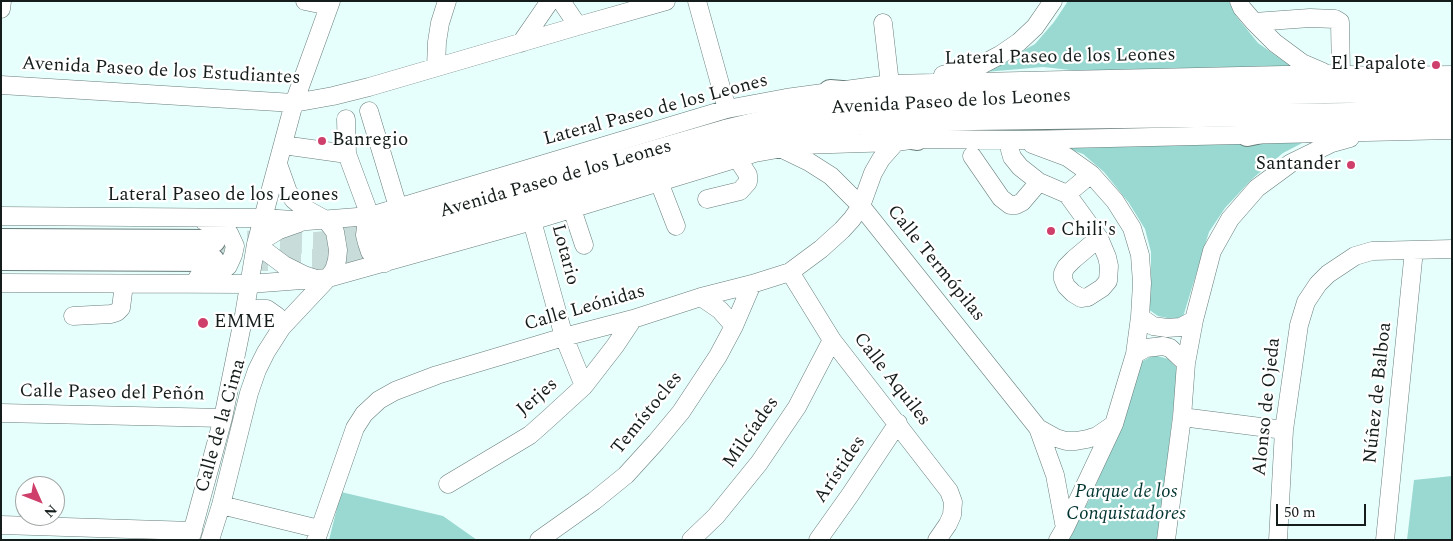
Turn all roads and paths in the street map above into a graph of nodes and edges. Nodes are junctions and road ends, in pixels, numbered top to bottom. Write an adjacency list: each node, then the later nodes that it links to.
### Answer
1 (2, 1): 11 (street)
2 (305, 1): 10 (street)
3 (448, 1): 16 (street)
4 (550, 1): 15 (street)
5 (561, 1): 14 (street)
6 (666, 1): 14 (street, Avenida Paseo de los Estudiantes)
7 (697, 1): 26 (street)
8 (1053, 1): 20 (street)
9 (1239, 1): 12 (street)
10 (330, 4): 25 (street, Calle de la Cima)
11 (1, 9)
12 (1254, 22): 19 (street); 19 (street)
13 (883, 23): 20 (street)
14 (578, 26): 15 (street, Avenida Paseo de los Estudiantes)
15 (521, 43): 16 (street, Avenida Paseo de los Estudiantes)
16 (436, 67): 25 (street, Avenida Paseo de los Estudiantes)
17 (1452, 75): 18 (street)
18 (1424, 76): 19 (main road)
19 (1331, 80): 20 (street, Lateral Paseo de los Leones); 23 (main road, Avenida Paseo de los Leones); 24 (main road, Avenida Paseo de los Leones)
20 (899, 83): 22 (street, Lateral Paseo de los Leones)
21 (1, 85): 25 (street, Avenida Paseo de los Estudiantes)
22 (830, 91): 24 (main road); 26 (street, Lateral Paseo de los Leones)
23 (1452, 91)
24 (950, 100): 58 (main road, Avenida Paseo de los Leones)
25 (294, 103): 37 (street, Calle de la Cima)
26 (727, 109): 49 (street, Lateral Paseo de los Leones)
27 (369, 111): 49 (street)
28 (1452, 111): 29 (main road, Avenida Paseo de los Leones)
29 (1349, 114): 31 (main road, Avenida Paseo de los Leones); 34 (main road)
30 (346, 119): 39 (street)
31 (837, 126): 36 (main road); 58 (main road, Avenida Paseo de los Leones)
32 (1452, 130): 33 (street)
33 (1374, 132): 34 (street, Avenida Paseo de los Leones); 77 (street)
34 (1247, 134): 35 (street, Avenida Paseo de los Leones)
35 (1017, 140): 36 (street, Avenida Paseo de los Leones); 43 (street); 45 (street)
36 (906, 141): 38 (street, Avenida Paseo de los Leones); 48 (street, Calle Leónidas)
37 (283, 145): 39 (street); 42 (street, Calle de la Cima)
38 (780, 148): 41 (street, Avenida Paseo de los Leones); 48 (street, Calle Termópilas)
39 (347, 154): 58 (street)
40 (972, 156): 45 (street)
41 (737, 158): 44 (street, Avenida Paseo de los Leones); 47 (street)
42 (278, 164): 53 (street, Calle de la Cima); 54 (street, Calle de la Cima)
43 (1091, 174): 46 (street); 75 (street)
44 (659, 182): 50 (street, Avenida Paseo de los Leones); 56 (street)
45 (1039, 182): 46 (street)
46 (1067, 194): 57 (street)
47 (707, 199)
48 (861, 206): 65 (street, Calle Leónidas); 90 (street, Calle Termópilas)
49 (398, 207): 58 (street, Lateral Paseo de los Leones)
50 (572, 209): 55 (street, Avenida Paseo de los Leones); 61 (street)
51 (1, 216): 52 (street, Lateral Paseo de los Leones)
52 (168, 217): 53 (street, Lateral Paseo de los Leones); 69 (street)
53 (264, 218): 54 (street, Lateral Paseo de los Leones); 60 (street, Calle de la Cima)
54 (316, 220): 58 (street, Lateral Paseo de los Leones); 60 (street); 66 (street, Calle de la Cima)
55 (532, 221): 58 (street, Avenida Paseo de los Leones); 80 (street, Lotario)
56 (676, 226)
57 (1099, 238)
58 (378, 239): 66 (street, Avenida Paseo de los Leones)
59 (1, 240): 64 (main road)
60 (256, 244): 66 (street); 70 (street, Calle de la Cima)
61 (584, 245)
62 (1452, 249): 63 (street, Alonso de Ojeda)
63 (1414, 250): 91 (street, Alonso de Ojeda); 105 (street, Núñez de Balboa)
64 (1, 259)
65 (790, 272): 71 (street, Calle Leónidas); 81 (street, Calle Aquiles)
66 (323, 279): 70 (street, Avenida Paseo de los Leones); 79 (street, Calle de la Cima)
67 (1, 282): 68 (street)
68 (124, 284): 69 (street); 73 (street)
69 (158, 284): 70 (street)
70 (249, 284): 74 (street, Calle de la Cima)
71 (752, 284): 72 (street, Calle Leónidas); 78 (street, Temístocles)
72 (701, 297): 76 (street, Calle Leónidas); 78 (street)
73 (73, 316)
74 (244, 316): 79 (street); 87 (street, Calle de la Cima)
75 (1140, 317): 77 (street); 82 (street)
76 (633, 318): 80 (street, Calle Leónidas); 84 (street, Jerjes)
77 (1194, 320): 83 (street)
78 (734, 326): 99 (street, Temístocles)
79 (282, 327): 93 (street, Calle de la Cima)
80 (564, 337): 84 (street, Lotario); 95 (street, Calle Leónidas)
81 (832, 340): 88 (street, Calle Aquiles); 100 (street, Milcíades)
82 (1135, 354): 83 (street); 89 (street)
83 (1186, 363): 86 (street)
84 (584, 386): 92 (street, Jerjes)
85 (1, 413): 87 (street, Calle Paseo del Peñón)
86 (1182, 417): 91 (street); 103 (street)
87 (222, 418): 97 (street, Calle de la Cima)
88 (898, 423): 101 (street, Arístides); 102 (street, Calle Aquiles)
89 (1114, 424): 90 (street, Calle Termópilas); 96 (street)
90 (1038, 428): 96 (street, Calle Termópilas)
91 (1284, 430): 104 (street, Alonso de Ojeda)
92 (448, 484)
93 (221, 505): 95 (street); 98 (street, Calle de la Cima)
94 (1, 525): 97 (street)
95 (318, 534)
96 (1062, 534)
97 (192, 535)
98 (210, 540)
99 (539, 540)
100 (691, 540)
101 (818, 540)
102 (937, 540)
103 (1166, 540)
104 (1278, 540)
105 (1385, 540)

